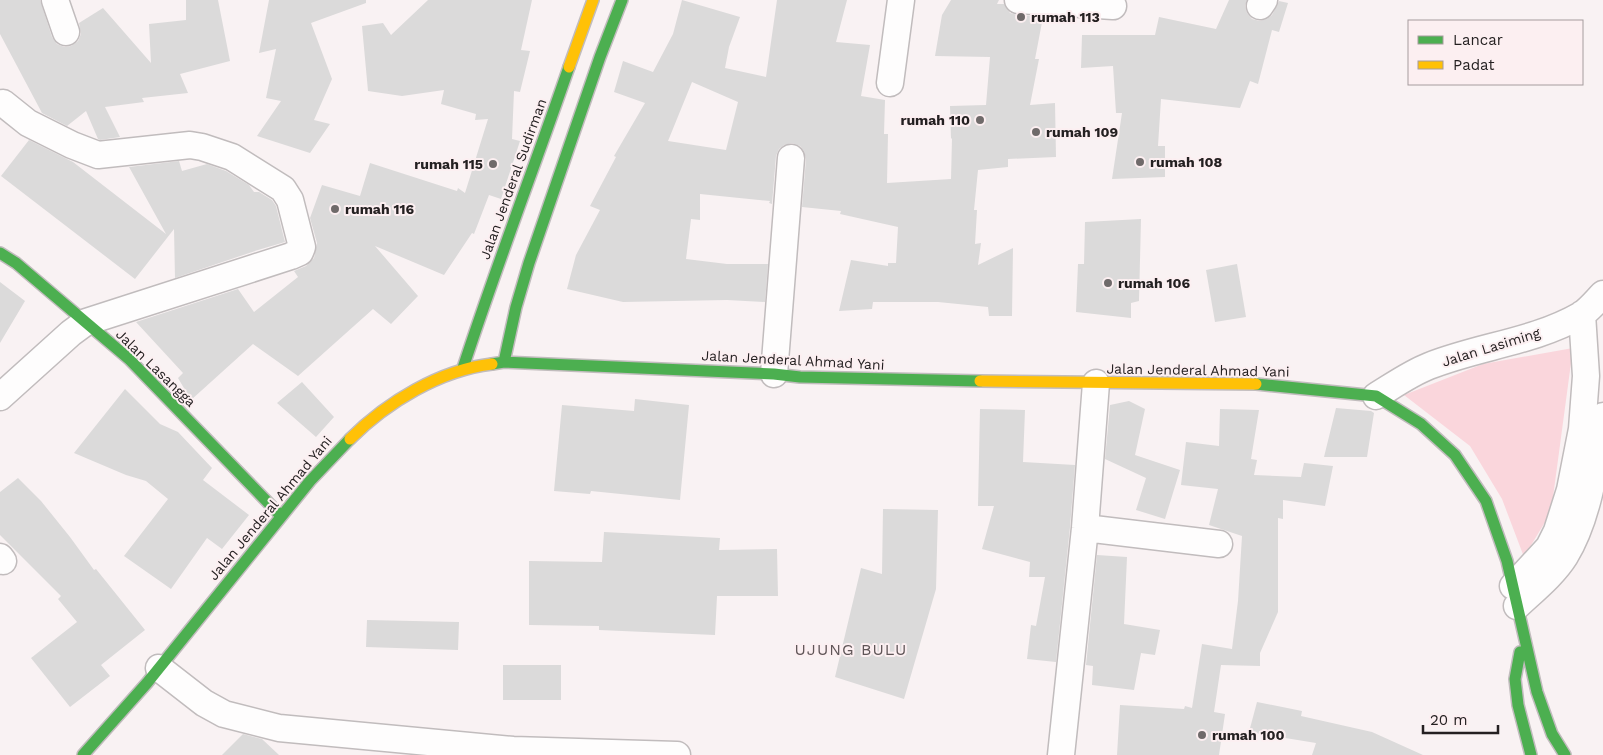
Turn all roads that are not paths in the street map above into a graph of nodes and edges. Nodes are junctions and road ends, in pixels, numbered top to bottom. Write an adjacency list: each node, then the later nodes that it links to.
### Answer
1 (55, 0): 7 (street)
2 (593, 0): 16 (main road, Jalan Jenderal Sudirman)
3 (622, 0): 15 (main road)
4 (901, 0): 8 (street)
5 (1018, 0): 6 (street)
6 (1113, 6)
7 (66, 32)
8 (890, 83)
9 (0, 104): 14 (street)
10 (792, 158): 17 (street)
11 (0, 254): 14 (main road, Jalan Lasangga)
12 (1603, 294): 13 (street, Jalan Lasiming)
13 (1582, 314): 19 (street, Jalan Lasiming); 25 (street)
14 (86, 322): 20 (street); 22 (main road, Jalan Lasangga)
15 (504, 362): 16 (main road, Jalan Jenderal Ahmad Yani); 17 (main road, Jalan Jenderal Ahmad Yani)
16 (463, 368): 22 (main road, Jalan Jenderal Ahmad Yani)
17 (774, 374): 18 (main road, Jalan Jenderal Ahmad Yani)
18 (1096, 383): 19 (main road, Jalan Jenderal Ahmad Yani); 23 (street)
19 (1376, 396): 25 (main road, Jalan Jenderal Ahmad Yani)
20 (0, 397)
21 (1603, 416): 25 (street)
22 (281, 516): 27 (main road, Jalan Jenderal Ahmad Yani)
23 (1085, 528): 24 (street); 31 (street)
24 (1219, 544)
25 (1515, 596): 26 (main road, Jalan Jenderal Ahmad Yani)
26 (1523, 636): 32 (main road, Jalan Jenderal Ahmad Yani); 33 (main road, Jalan Jenderal Ahmad Yani)
27 (159, 668): 28 (street); 29 (main road, Jalan Jenderal Ahmad Yani)
28 (512, 753): 30 (street)
29 (83, 755)
30 (677, 755)
31 (1061, 755)
32 (1531, 755)
33 (1565, 755)

